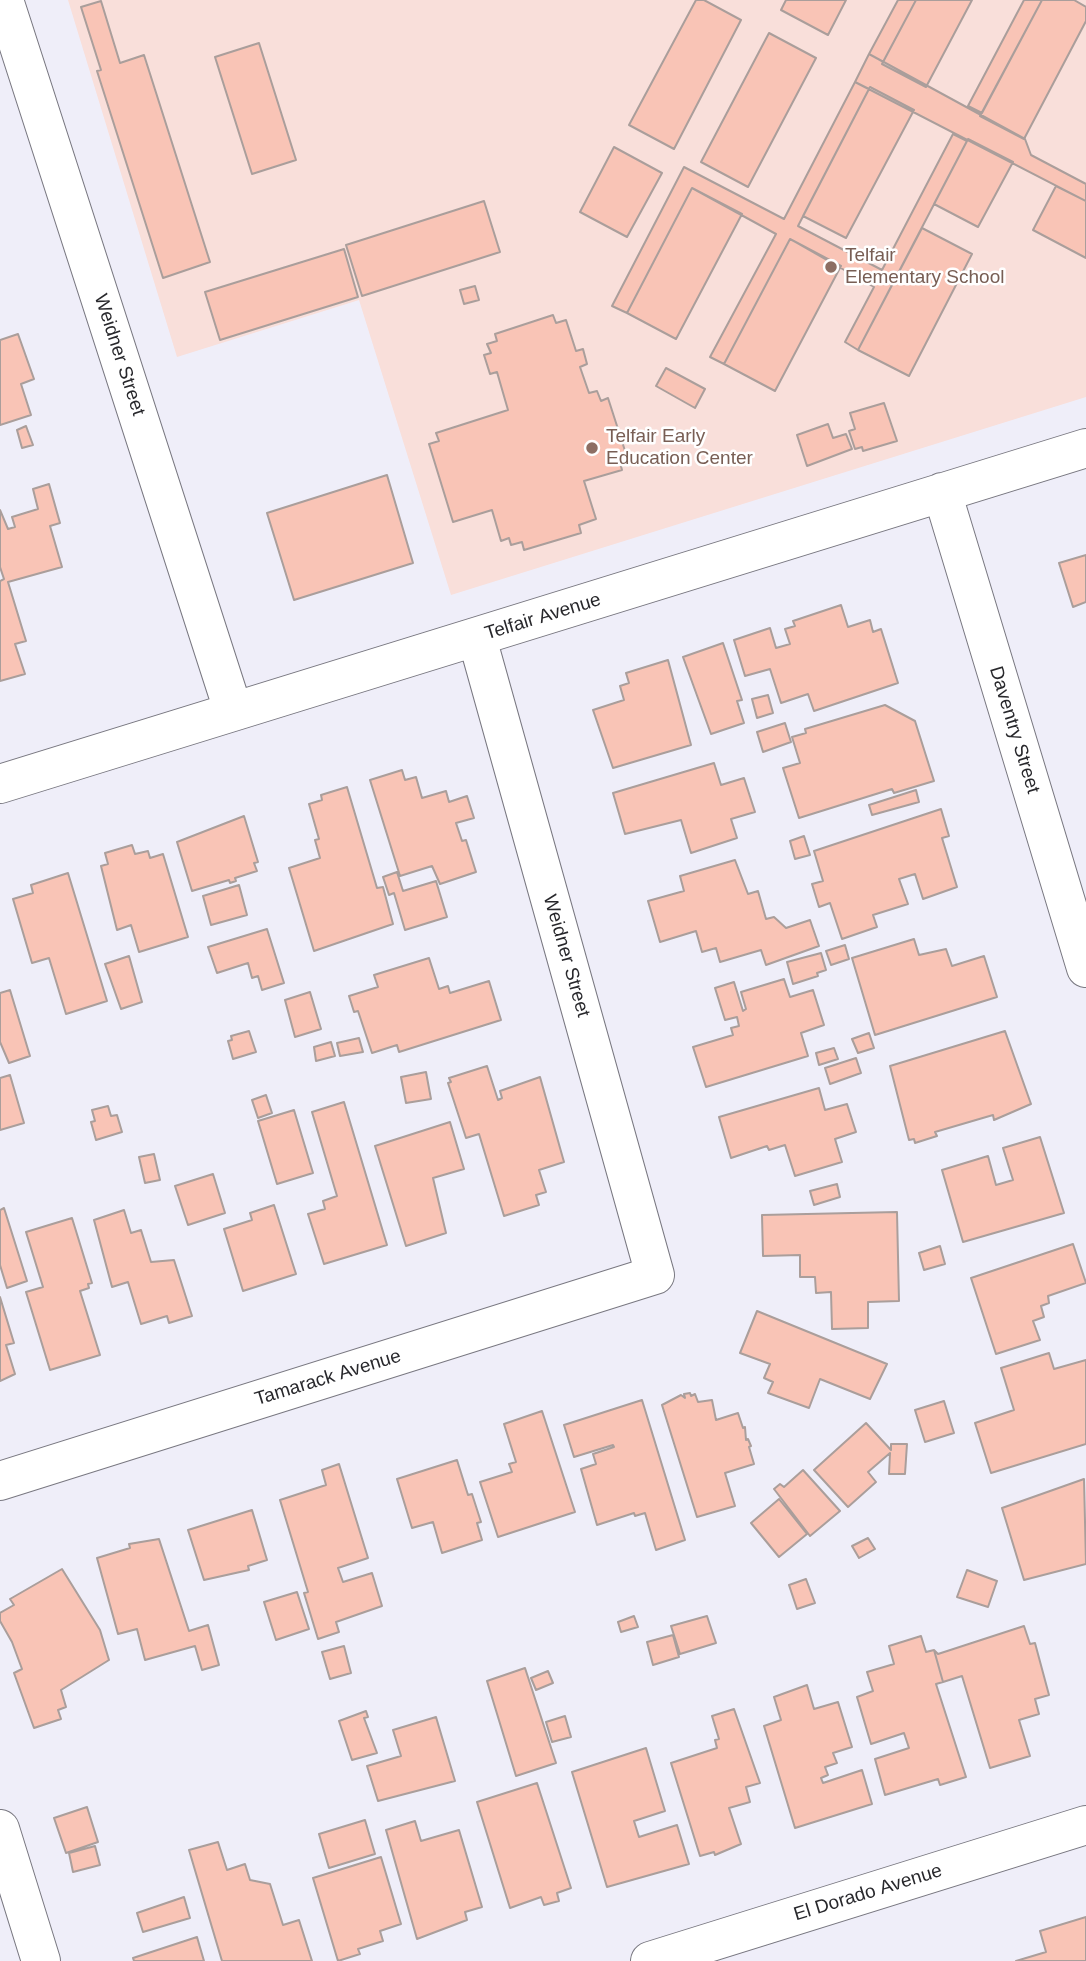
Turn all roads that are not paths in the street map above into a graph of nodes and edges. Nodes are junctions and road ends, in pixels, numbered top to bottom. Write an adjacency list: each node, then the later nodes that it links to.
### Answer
1 (4, 0): 5 (street, Weidner Street)
2 (1086, 448): 3 (street, Telfair Avenue)
3 (942, 492): 4 (street, Telfair Avenue); 7 (street, Daventry Street)
4 (477, 638): 5 (street, Telfair Avenue); 8 (street, Weidner Street)
5 (233, 710): 6 (street, Telfair Avenue)
6 (0, 784)
7 (1086, 968)
8 (655, 1275): 9 (street, Tamarack Avenue)
9 (0, 1481)
10 (1086, 1825): 13 (street, El Dorado Avenue)
11 (0, 1829): 12 (street)
12 (41, 1961)
13 (650, 1961)

